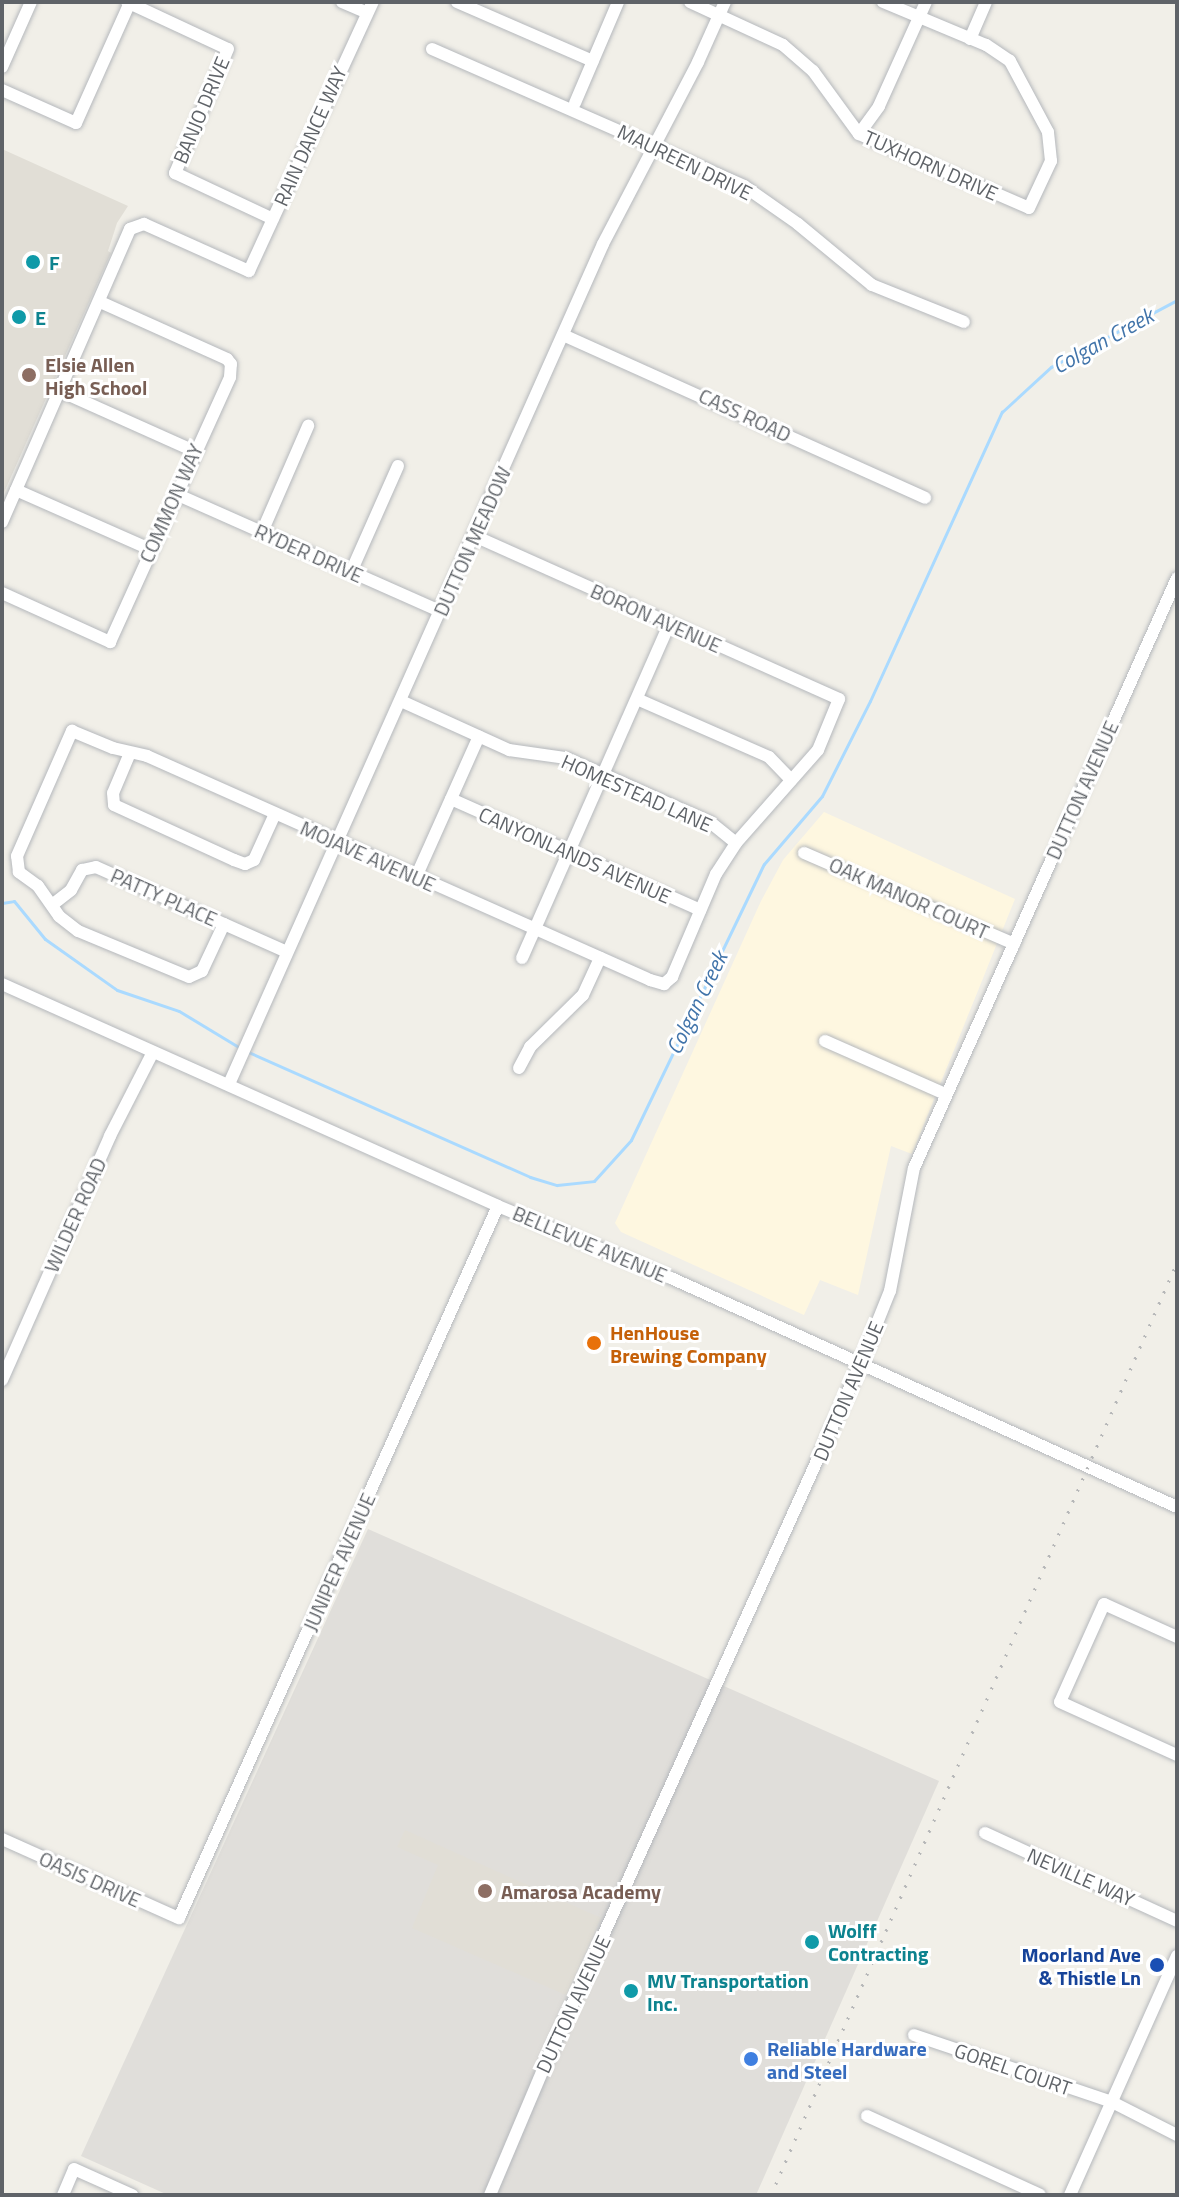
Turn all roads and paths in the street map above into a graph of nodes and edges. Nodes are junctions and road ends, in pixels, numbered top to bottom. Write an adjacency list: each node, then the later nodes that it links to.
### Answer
1 (31, 2): 17 (street)
2 (129, 2): 18 (street); 22 (street, BANJO DRIVE)
3 (342, 2): 11 (street)
4 (457, 2): 16 (street)
5 (618, 2): 16 (street)
6 (690, 2): 12 (street, TUXHORN DRIVE)
7 (725, 2): 12 (street, DUTTON MEADOW)
8 (883, 2): 13 (street)
9 (926, 2): 13 (street)
10 (986, 2): 14 (street)
11 (369, 7): 22 (street, RAIN DANCE WAY)
12 (719, 15): 20 (street, TUXHORN DRIVE); 21 (street, DUTTON MEADOW)
13 (919, 18): 14 (street); 20 (street)
14 (970, 39): 20 (street, TUXHORN DRIVE)
15 (432, 49): 21 (street, MAUREEN DRIVE)
16 (593, 61): 19 (street)
17 (2, 67)
18 (2, 90)
19 (575, 103)
20 (859, 134)
21 (654, 146): 24 (street, MAUREEN DRIVE); 25 (street, DUTTON MEADOW)
22 (273, 219): 23 (street, RAIN DANCE WAY)
23 (100, 302): 26 (street); 28 (street, COMMON WAY)
24 (964, 322)
25 (563, 335): 32 (street, CASS ROAD); 35 (street, DUTTON MEADOW)
26 (60, 391): 28 (street); 30 (street)
27 (308, 426): 34 (street)
28 (194, 451): 31 (street, COMMON WAY)
29 (398, 466): 37 (street)
30 (16, 490): 33 (street); 36 (street)
31 (178, 495): 34 (street, RYDER DRIVE); 36 (street, COMMON WAY)
32 (925, 498)
33 (2, 522)
34 (262, 532): 37 (street, RYDER DRIVE)
35 (474, 536): 40 (street, DUTTON MEADOW); 41 (street, BORON AVENUE)
36 (150, 549): 39 (street, COMMON WAY)
37 (351, 572): 40 (street, RYDER DRIVE)
38 (1177, 578): 59 (street, DUTTON AVENUE)
39 (2, 593)
40 (440, 611): 43 (street, DUTTON MEADOW)
41 (669, 625): 42 (street); 47 (street, BORON AVENUE)
42 (637, 699): 46 (street); 47 (street)
43 (401, 701): 44 (street, HOMESTEAD LANE); 50 (street, DUTTON MEADOW)
44 (479, 736): 46 (street, HOMESTEAD LANE); 48 (street)
45 (130, 753): 49 (street, MOJAVE AVENUE); 49 (street); 55 (street, MOJAVE AVENUE)
46 (603, 775): 51 (street, HOMESTEAD LANE); 52 (street)
47 (791, 780): 51 (street)
48 (451, 799): 52 (street, CANYONLANDS AVENUE); 54 (street)
49 (275, 814): 50 (street, MOJAVE AVENUE)
50 (338, 842): 54 (street, MOJAVE AVENUE); 60 (street, DUTTON MEADOW)
51 (736, 843): 56 (street)
52 (569, 852): 56 (street, CANYONLANDS AVENUE); 58 (street)
53 (804, 853): 59 (street, OAK MANOR COURT)
54 (416, 877): 58 (street, MOJAVE AVENUE)
55 (52, 905): 57 (street, PATTY PLACE); 57 (street)
56 (700, 910): 62 (street, MOJAVE AVENUE)
57 (224, 924): 60 (street, PATTY PLACE)
58 (536, 928): 61 (street); 62 (street, MOJAVE AVENUE)
59 (1014, 944): 68 (street, DUTTON AVENUE)
60 (287, 952): 67 (street, DUTTON MEADOW)
61 (522, 958)
62 (600, 958): 66 (street)
63 (3, 988): 65 (street, BELLEVUE AVENUE)
64 (825, 1041): 68 (street)
65 (153, 1052): 67 (street, BELLEVUE AVENUE); 71 (street, WILDER ROAD)
66 (519, 1068)
67 (229, 1084): 69 (street, BELLEVUE AVENUE)
68 (945, 1094): 70 (street, DUTTON AVENUE)
69 (498, 1206): 70 (street, BELLEVUE AVENUE); 77 (street, JUNIPER AVENUE)
70 (861, 1363): 72 (street, BELLEVUE AVENUE); 87 (street, DUTTON AVENUE)
71 (2, 1380)
72 (1177, 1507)
73 (1177, 1637): 74 (street)
74 (1177, 1755)
75 (985, 1833): 78 (street, NEVILLE WAY)
76 (2, 1839): 77 (street, OASIS DRIVE)
77 (179, 1918)
78 (1177, 1921)
79 (1177, 1956): 80 (street)
80 (1172, 1984): 82 (street)
81 (914, 2035): 82 (street, GOREL COURT)
82 (1112, 2102): 84 (street, GOREL COURT); 89 (street)
83 (867, 2116): 88 (street)
84 (1177, 2135)
85 (63, 2195): 86 (street)
86 (132, 2195)
87 (490, 2195)
88 (1040, 2195)
89 (1070, 2195)

